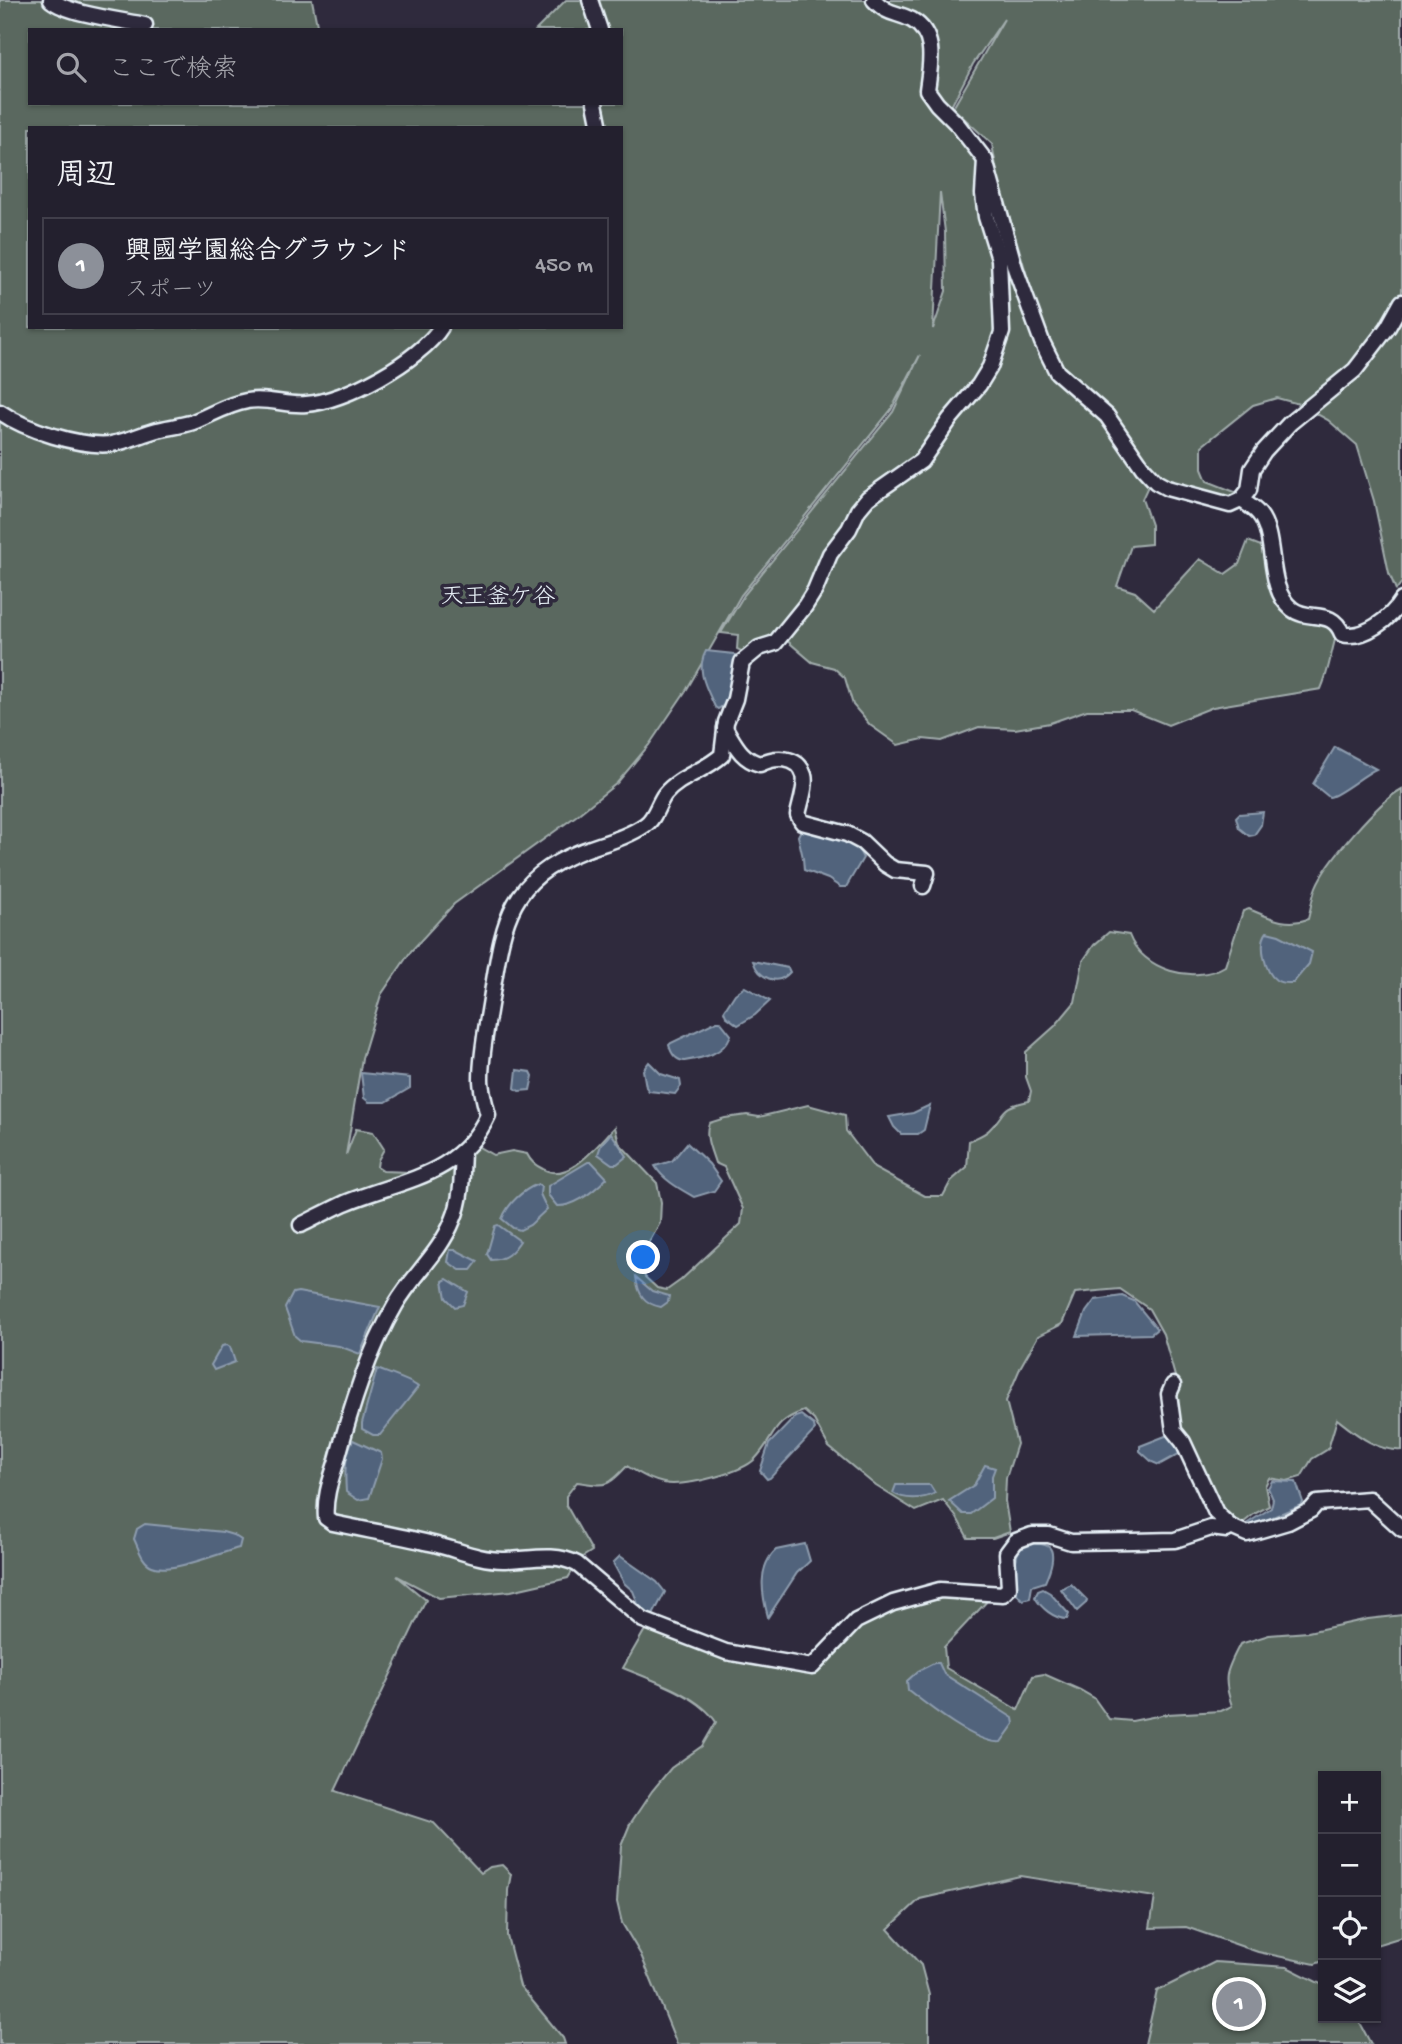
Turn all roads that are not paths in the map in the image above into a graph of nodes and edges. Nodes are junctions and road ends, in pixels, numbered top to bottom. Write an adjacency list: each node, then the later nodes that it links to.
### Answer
1 (51, 0): 4 (street)
2 (590, 0): 5 (street)
3 (874, 0): 8 (street)
4 (145, 25)
5 (599, 28)
6 (594, 105): 7 (street)
7 (600, 126)
8 (985, 160): 12 (street); 14 (street)
9 (1402, 302): 12 (street)
10 (439, 329): 11 (street)
11 (0, 412)
12 (1241, 500): 13 (street)
13 (1402, 600)
14 (725, 728): 15 (street); 16 (street)
15 (923, 886)
16 (463, 1151): 17 (street); 19 (street)
17 (300, 1225)
18 (1173, 1385): 19 (street)
19 (1231, 1527): 20 (street)
20 (1402, 1529)

